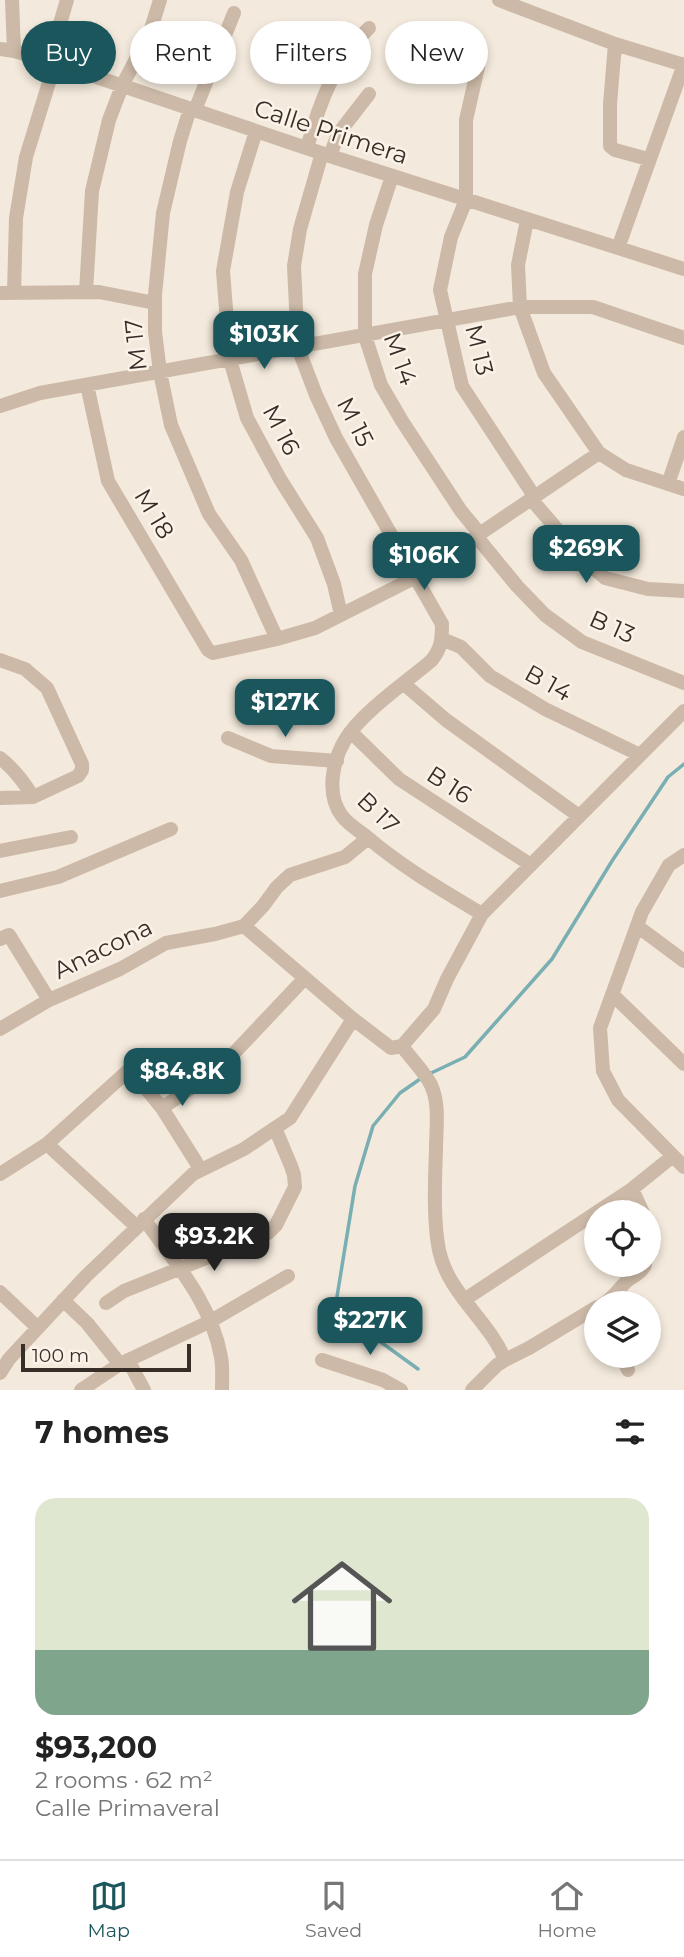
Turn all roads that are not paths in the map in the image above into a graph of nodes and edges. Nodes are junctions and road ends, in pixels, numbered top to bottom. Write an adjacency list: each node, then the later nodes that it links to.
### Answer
1 (12, 0): 8 (street)
2 (67, 0): 6 (street)
3 (160, 0): 14 (street)
4 (499, 0): 7 (street)
5 (234, 13): 16 (street, M 17)
6 (62, 21)
7 (615, 44): 9 (street); 20 (street)
8 (7, 50)
9 (684, 65): 20 (street)
10 (46, 84): 27 (street)
11 (116, 84): 14 (street, Calle Primera)
12 (329, 84): 18 (street)
13 (474, 84): 22 (street)
14 (122, 86): 16 (street, Calle Primera); 26 (street)
15 (369, 94): 19 (street, M 15)
16 (192, 110): 17 (street, Calle Primera); 28 (street, M 17)
17 (256, 131): 18 (street, Calle Primera); 34 (street, M 16)
18 (307, 148): 19 (street, Calle Primera)
19 (326, 155): 21 (street, Calle Primera); 33 (street, M 15)
20 (649, 159): 24 (street)
21 (392, 176): 22 (street, Calle Primera); 31 (street, M 14)
22 (466, 200): 23 (street, Calle Primera); 30 (street, M 13)
23 (527, 220): 24 (street, Calle Primera); 29 (street)
24 (618, 248): 25 (street, Calle Primera)
25 (684, 270)
26 (86, 292): 27 (street); 28 (street)
27 (7, 293)
28 (155, 303): 35 (street, M 17)
29 (520, 307): 30 (street); 32 (street); 39 (street)
30 (447, 320): 31 (street); 42 (street, M 13)
31 (365, 336): 33 (street); 43 (street, M 14)
32 (684, 338)
33 (298, 348): 34 (street); 44 (street, M 15)
34 (230, 360): 35 (street); 46 (street, M 16)
35 (160, 372): 36 (street); 47 (street, M 17)
36 (87, 385): 37 (street); 47 (street, M 18)
37 (0, 406)
38 (684, 438): 40 (street)
39 (600, 453): 40 (street); 42 (street)
40 (668, 484): 41 (street)
41 (684, 489)
42 (533, 497): 43 (street); 45 (street, M 13)
43 (478, 535): 44 (street); 50 (street, B 13)
44 (416, 577): 46 (street); 48 (street)
45 (684, 591)
46 (341, 615): 47 (street)
47 (277, 639)
48 (442, 639): 51 (street, B 17); 55 (street, B 14)
49 (0, 660): 58 (street)
50 (684, 682)
51 (404, 684): 53 (street, B 17); 60 (street)
52 (684, 711): 55 (street)
53 (351, 732): 57 (street, B 17); 66 (street, B 16)
54 (228, 738): 57 (street)
55 (640, 755): 60 (street)
56 (0, 758): 58 (street)
57 (337, 761): 63 (street, B 17)
58 (33, 797): 59 (street)
59 (0, 799)
60 (579, 816): 66 (street)
61 (171, 829): 67 (street)
62 (71, 837): 64 (street)
63 (369, 838): 68 (street, B 17); 69 (street)
64 (0, 851)
65 (684, 856): 70 (street)
66 (531, 865): 68 (street)
67 (0, 891)
68 (482, 914): 78 (street)
69 (244, 926): 73 (street); 75 (street, Anacona)
70 (637, 926): 72 (street); 74 (street)
71 (0, 939): 75 (street)
72 (684, 961)
73 (305, 978): 76 (street); 80 (street)
74 (612, 994): 79 (street); 83 (street)
75 (49, 1000): 77 (street, Anacona)
76 (353, 1018): 78 (street); 81 (street)
77 (0, 1029)
78 (402, 1046): 96 (street)
79 (684, 1063)
80 (162, 1108): 82 (street); 85 (street)
81 (275, 1128): 85 (street); 90 (street)
82 (47, 1144): 86 (street); 89 (street)
83 (673, 1156): 84 (street); 87 (street)
84 (684, 1167)
85 (201, 1170): 89 (street)
86 (0, 1174)
87 (632, 1189): 88 (street); 96 (street)
88 (637, 1200)
89 (141, 1223): 90 (street); 95 (street)
90 (180, 1269): 97 (street); 99 (street)
91 (288, 1276): 99 (street)
92 (632, 1277): 93 (street)
93 (617, 1291)
94 (0, 1292): 100 (street)
95 (63, 1300): 100 (street); 103 (street)
96 (464, 1300): 102 (street)
97 (106, 1303)
98 (584, 1316): 102 (street)
99 (211, 1321): 103 (street); 107 (street)
100 (38, 1328): 104 (street)
101 (322, 1360): 108 (street)
102 (505, 1360): 109 (street)
103 (124, 1362): 105 (street); 106 (street)
104 (0, 1373)
105 (81, 1390)
106 (144, 1390)
107 (222, 1390)
108 (401, 1390)
109 (472, 1390)

